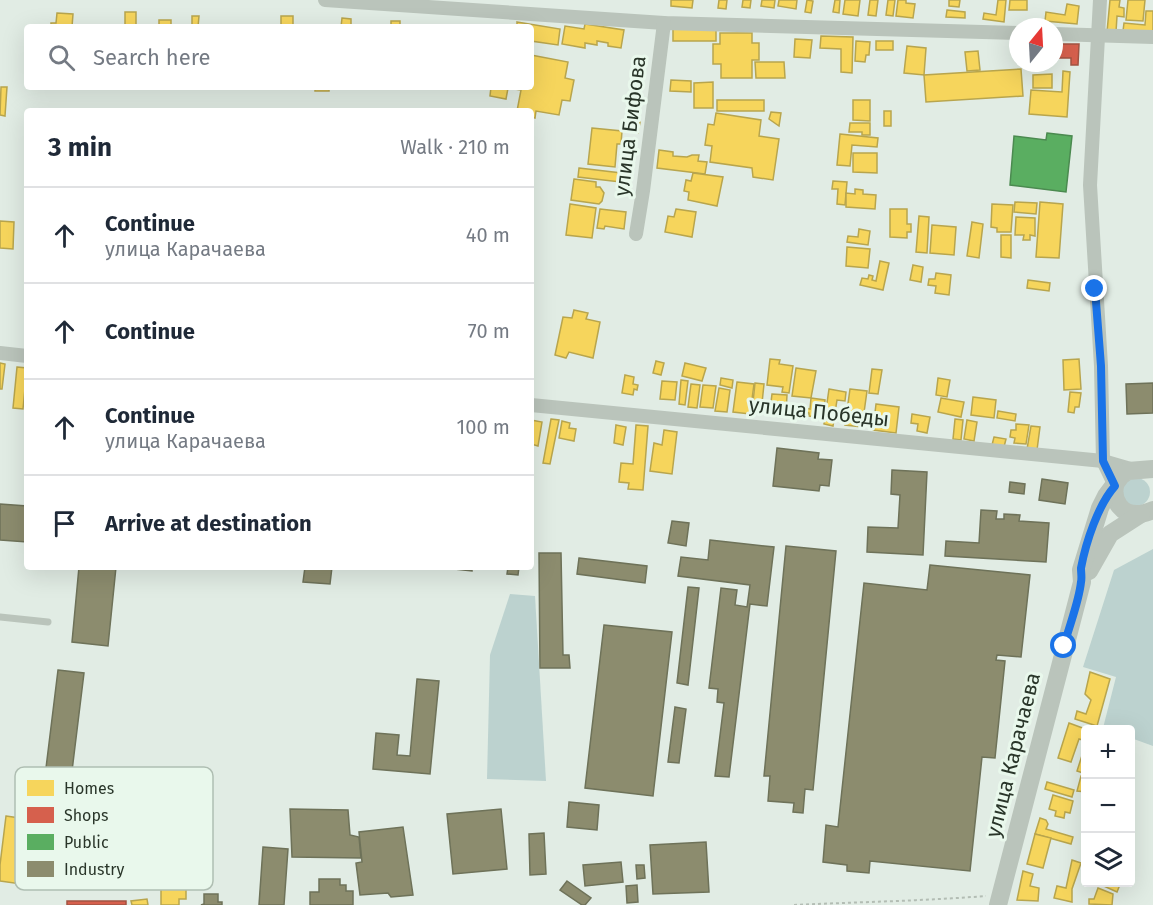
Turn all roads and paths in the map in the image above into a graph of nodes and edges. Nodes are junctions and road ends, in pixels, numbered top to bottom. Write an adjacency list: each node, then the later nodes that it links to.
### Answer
1 (325, 0): 3 (street)
2 (1100, 0): 6 (street)
3 (664, 23): 4 (street); 8 (street, улица Бифова)
4 (1009, 33)
5 (1063, 34): 6 (street)
6 (1098, 36): 7 (street); 12 (street)
7 (1153, 37)
8 (636, 234)
9 (0, 353): 10 (street)
10 (24, 356)
11 (534, 405): 12 (street, улица Победы)
12 (1103, 461): 13 (street, улица Победы); 14 (street)
13 (1145, 472): 14 (street)
14 (1115, 486): 15 (street); 16 (street)
15 (1149, 511): 16 (street)
16 (1082, 582): 19 (street, улица Карачаева)
17 (0, 617): 18 (lane)
18 (48, 622)
19 (999, 900): 20 (path)
20 (794, 905)

